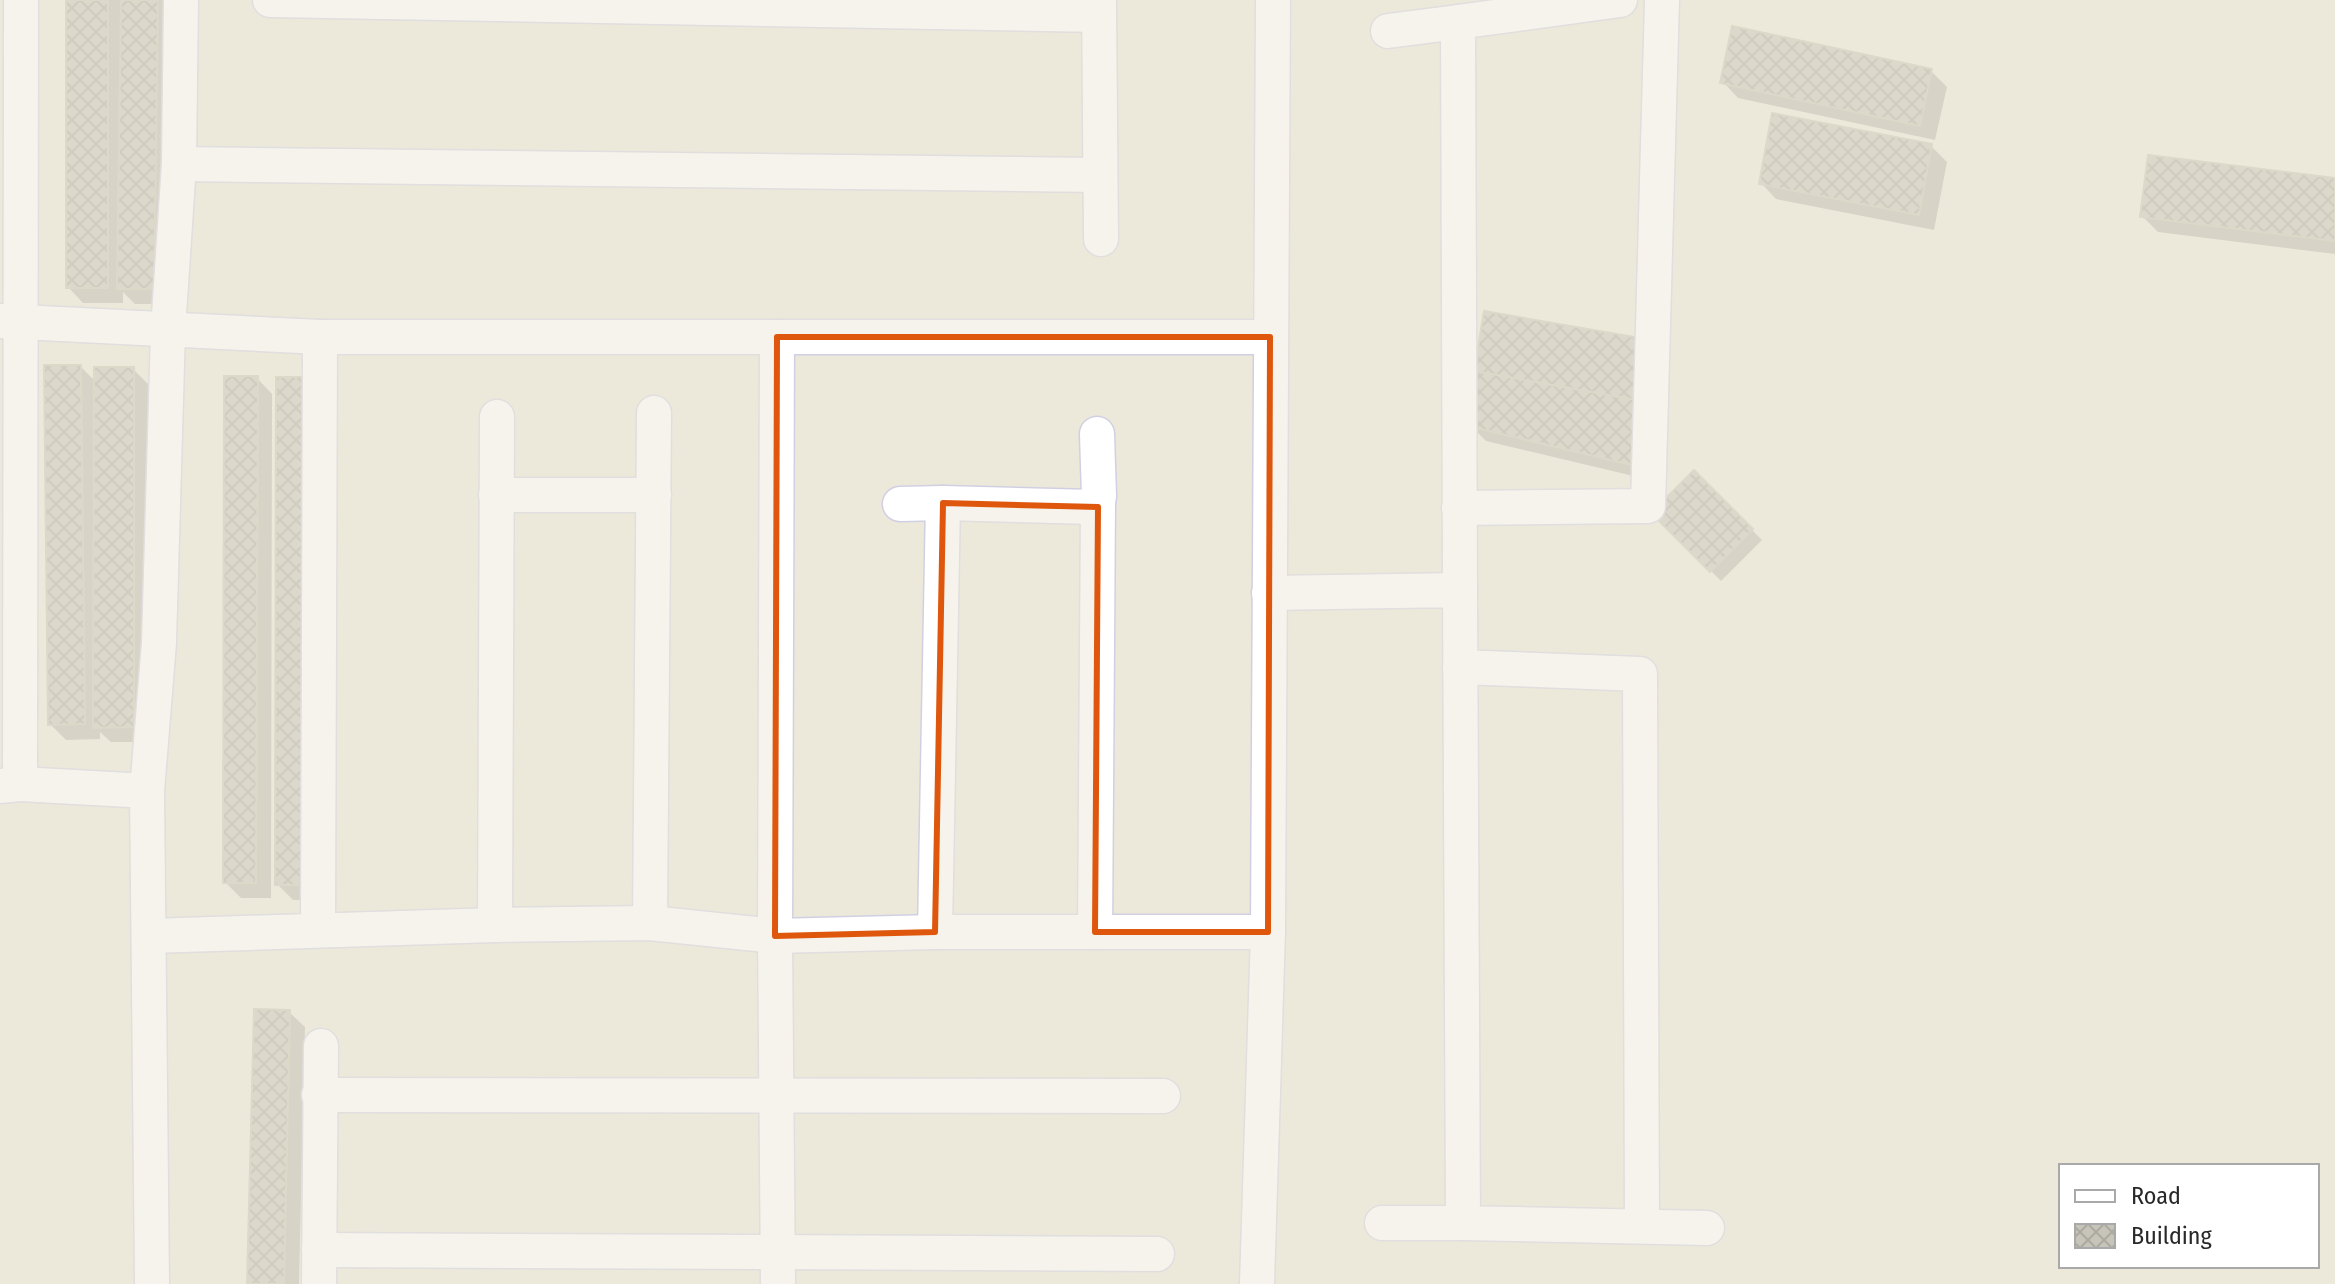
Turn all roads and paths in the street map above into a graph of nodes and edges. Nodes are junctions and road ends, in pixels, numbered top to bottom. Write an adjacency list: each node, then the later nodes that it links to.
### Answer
1 (21, 0): 13 (street)
2 (181, 0): 10 (street)
3 (270, 0): 7 (street)
4 (1273, 0): 17 (street)
5 (1620, 0): 8 (street)
6 (1662, 0): 26 (street)
7 (1099, 8): 11 (street)
8 (1458, 22): 9 (street); 26 (street)
9 (1388, 31)
10 (179, 164): 11 (street); 14 (street)
11 (1099, 175): 12 (street)
12 (1101, 239)
13 (10, 321): 14 (street); 30 (street)
14 (168, 330): 15 (street); 31 (street)
15 (320, 337): 16 (street); 34 (street)
16 (777, 337): 17 (street); 39 (street)
17 (1270, 337): 28 (street)
18 (654, 413): 22 (street)
19 (497, 417): 21 (street)
20 (1097, 434): 23 (street)
21 (496, 495): 22 (street); 33 (street)
22 (654, 495): 32 (street)
23 (1098, 502): 24 (street); 36 (street)
24 (943, 503): 25 (street); 35 (street)
25 (900, 504)
26 (1459, 508): 27 (street)
27 (1460, 590): 28 (street); 29 (street)
28 (1269, 593): 37 (street)
29 (1460, 667): 45 (street); 46 (street)
30 (10, 785): 31 (street)
31 (147, 791): 38 (street)
32 (650, 923): 33 (street); 39 (street)
33 (495, 925): 34 (street)
34 (318, 930): 38 (street)
35 (935, 932): 36 (street); 39 (street)
36 (1095, 932): 37 (street)
37 (1268, 932): 53 (street)
38 (150, 936): 51 (street)
39 (775, 936): 42 (street)
40 (321, 1046): 41 (street)
41 (319, 1095): 42 (street); 48 (street)
42 (778, 1096): 43 (street); 50 (street)
43 (1163, 1096)
44 (1382, 1223): 45 (street)
45 (1463, 1223): 46 (street)
46 (1642, 1226): 47 (street)
47 (1707, 1228)
48 (319, 1250): 50 (street); 52 (street)
49 (1157, 1254): 50 (street)
50 (778, 1269)
51 (152, 1284)
52 (319, 1284)
53 (1257, 1284)

